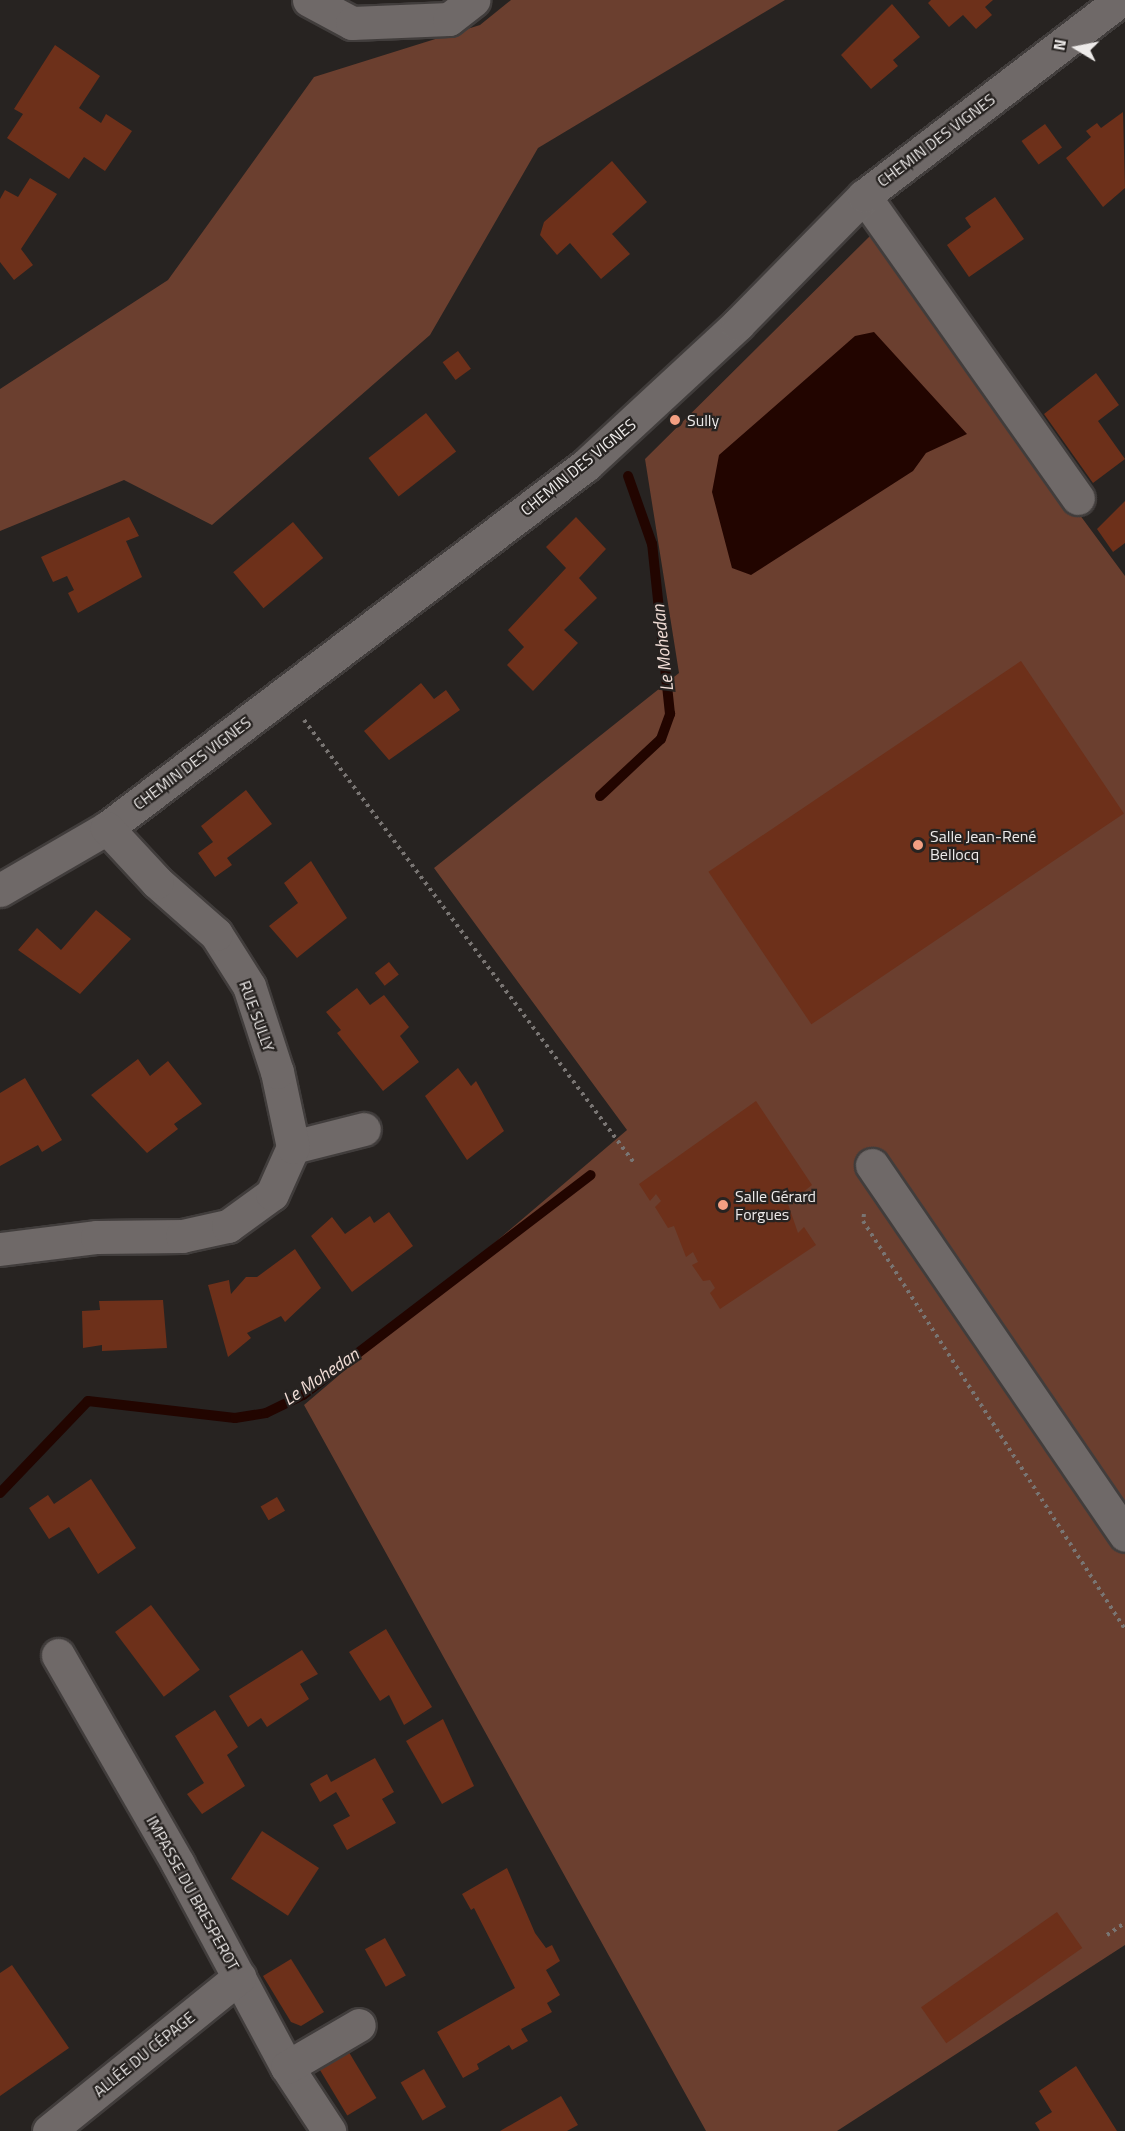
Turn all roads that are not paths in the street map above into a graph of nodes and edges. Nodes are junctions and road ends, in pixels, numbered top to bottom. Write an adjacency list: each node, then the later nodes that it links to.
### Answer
1 (309, 0): 2 (street)
2 (473, 0)
3 (1120, 0): 4 (street, CHEMIN DES VIGNES)
4 (864, 196): 5 (street); 6 (street, CHEMIN DES VIGNES)
5 (1078, 498)
6 (108, 828): 7 (street, CHEMIN DES VIGNES); 9 (street, RUE SULLY)
7 (0, 891)
8 (364, 1129): 9 (street)
9 (293, 1146): 11 (street)
10 (872, 1165): 12 (street)
11 (0, 1249)
12 (1125, 1535)
13 (58, 1655): 14 (street, IMPASSE DU BRESPEROT)
14 (239, 1977): 16 (street, IMPASSE DU BRESPEROT); 17 (street, ALLÉE DU CÉPAGE)
15 (359, 2025): 16 (street)
16 (287, 2067): 18 (street, IMPASSE DU BRESPEROT)
17 (49, 2131)
18 (329, 2131)

